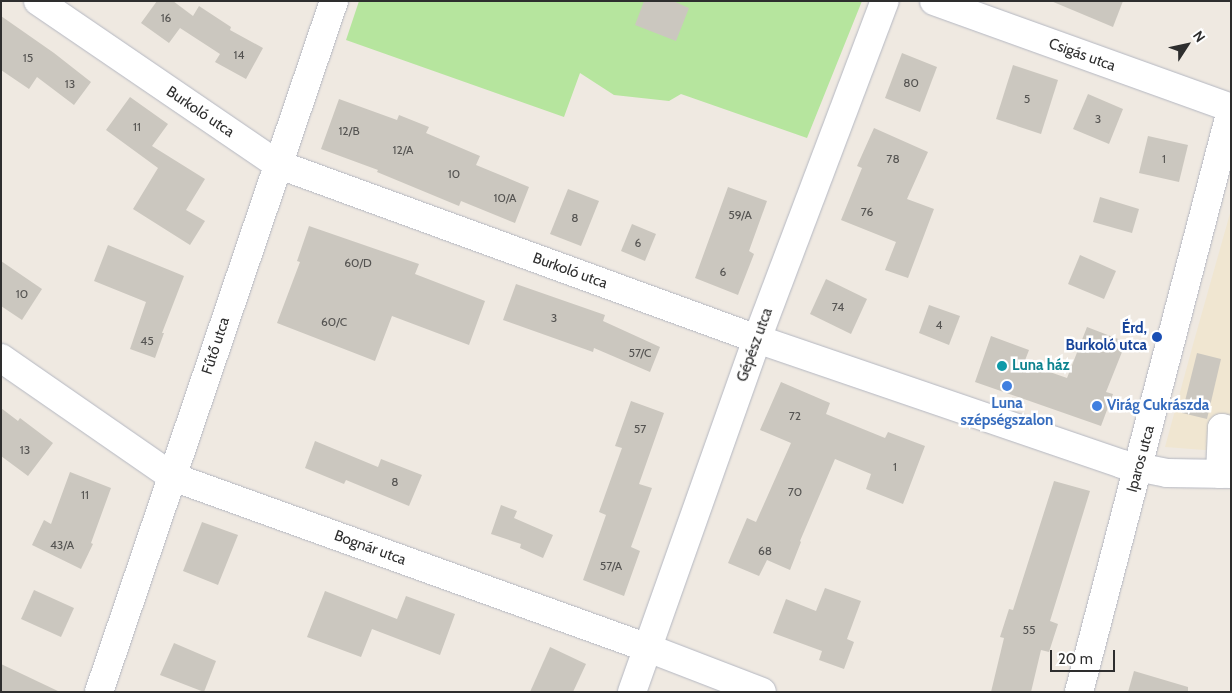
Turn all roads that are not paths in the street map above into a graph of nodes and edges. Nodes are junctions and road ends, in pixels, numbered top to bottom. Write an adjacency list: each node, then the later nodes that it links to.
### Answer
1 (38, 1): 6 (street, Burkoló utca)
2 (334, 1): 6 (street, Fűtő utca)
3 (885, 1): 7 (street, Gépész utca)
4 (934, 1): 5 (street, Csigás utca)
5 (1230, 116): 10 (street, Iparos utca)
6 (277, 164): 7 (street, Burkoló utca); 12 (street, Fűtő utca)
7 (757, 339): 10 (street, Burkoló utca); 13 (street, Gépész utca)
8 (1, 358): 12 (street, Bognár utca)
9 (1230, 430): 11 (street)
10 (1138, 468): 11 (street, Burkoló utca); 17 (street, Iparos utca)
11 (1225, 474)
12 (173, 477): 13 (street, Bognár utca); 14 (street, Fűtő utca)
13 (648, 648): 15 (street, Gépész utca); 16 (street, Bognár utca)
14 (99, 692)
15 (632, 692)
16 (762, 692)
17 (1078, 692)

